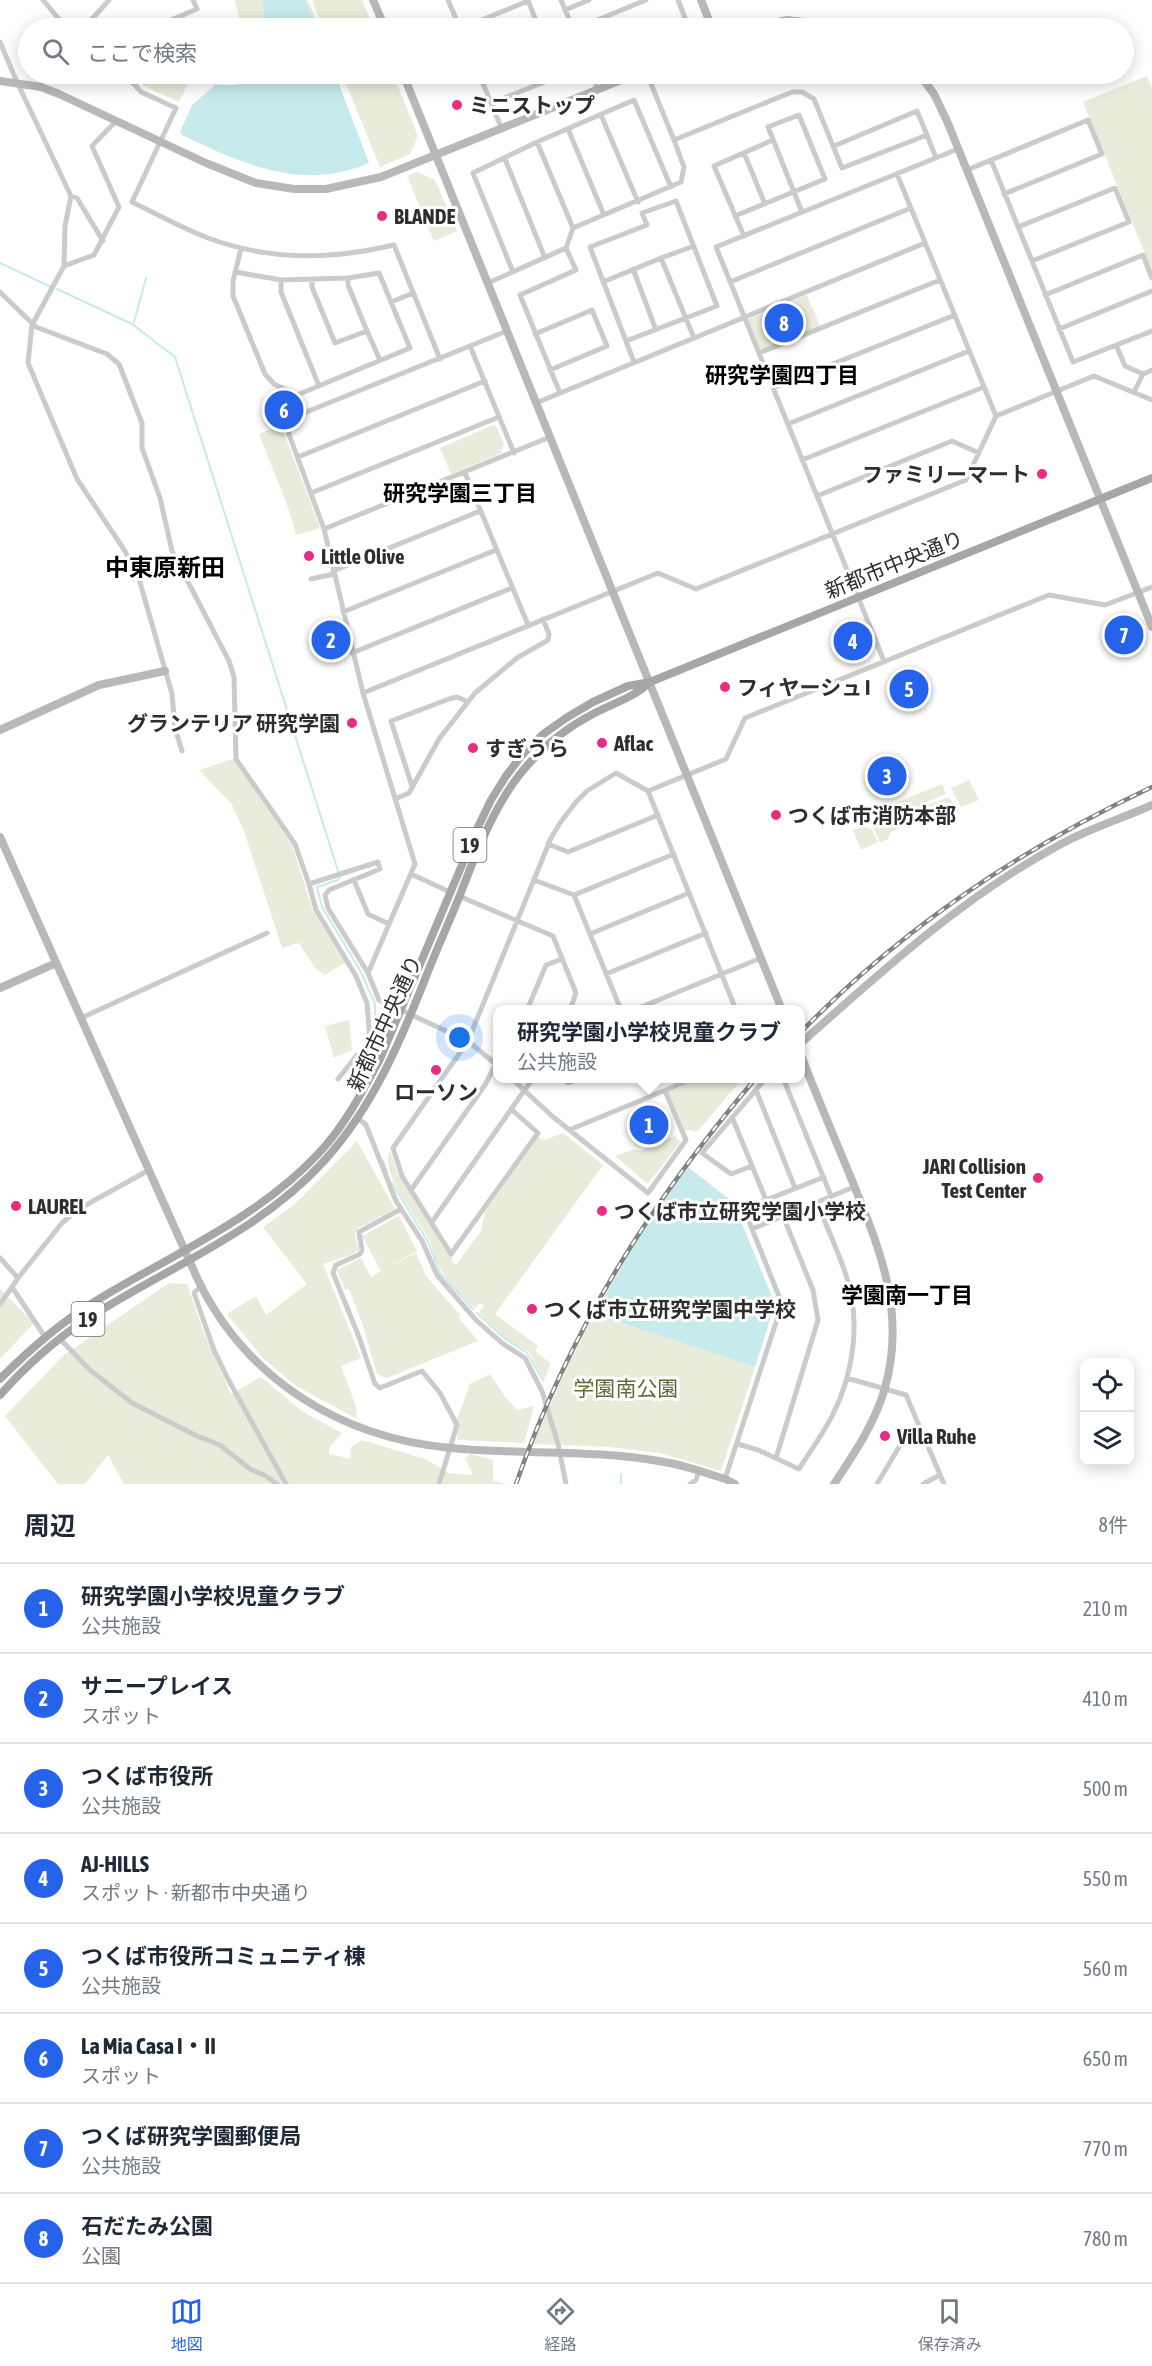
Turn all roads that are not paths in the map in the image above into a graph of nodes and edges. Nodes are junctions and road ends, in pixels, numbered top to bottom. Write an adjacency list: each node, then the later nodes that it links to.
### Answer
1 (43, 0): 13 (street)
2 (109, 0): 14 (street)
3 (193, 0): 15 (street)
4 (373, 0): 16 (street)
5 (448, 0): 17 (street)
6 (561, 0): 12 (street)
7 (589, 0): 12 (street)
8 (646, 0): 21 (street)
9 (678, 0): 22 (street)
10 (700, 0): 23 (street)
11 (528, 1): 18 (street); 19 (street)
12 (565, 10): 20 (street)
13 (58, 18)
14 (93, 18)
15 (176, 18)
16 (381, 18)
17 (456, 18)
18 (486, 18)
19 (535, 18)
20 (569, 18)
21 (602, 18)
22 (685, 18)
23 (708, 18)
24 (0, 42): 26 (street)
25 (0, 81): 26 (street)
26 (17, 82): 59 (street)
27 (27, 84): 39 (street)
28 (134, 84): 45 (street)
29 (407, 84): 50 (street)
30 (482, 84): 37 (street)
31 (540, 84): 37 (street)
32 (595, 84): 36 (street)
33 (608, 84): 36 (street)
34 (651, 84): 43 (street)
35 (926, 84): 48 (street)
36 (597, 88): 40 (street)
37 (491, 103): 40 (street)
38 (601, 115): 41 (street); 56 (street); 60 (street)
39 (116, 121): 45 (street); 69 (street)
40 (501, 127): 50 (street)
41 (568, 129): 46 (street); 64 (street)
42 (927, 135): 47 (street); 47 (street); 51 (street)
43 (674, 140): 47 (street); 56 (street)
44 (773, 140): 49 (street); 57 (street); 57 (street)
45 (161, 142): 50 (street); 73 (street)
46 (537, 142): 52 (street); 67 (street)
47 (834, 146)
48 (958, 149): 51 (street); 54 (street)
49 (744, 153): 61 (street); 65 (street)
50 (436, 155): 88 (street)
51 (936, 158): 55 (street)
52 (504, 159): 74 (street); 80 (street)
53 (991, 160): 54 (street); 58 (street); 58 (street)
54 (967, 170): 120 (street)
55 (897, 174): 62 (street); 63 (street)
56 (671, 188): 60 (street)
57 (794, 191): 61 (street); 63 (street)
58 (1004, 194): 66 (street)
59 (71, 196): 69 (street); 77 (street)
60 (638, 202): 64 (street)
61 (765, 204): 65 (street)
62 (911, 208): 70 (street); 87 (street)
63 (802, 212): 68 (street)
64 (604, 215): 67 (street)
65 (735, 216): 68 (street)
66 (1018, 227): 76 (street); 76 (street)
67 (573, 228): 72 (street)
68 (744, 236): 87 (street)
69 (103, 241): 77 (street)
70 (925, 243): 85 (street); 95 (street)
71 (694, 246): 75 (street); 86 (street); 96 (street)
72 (566, 248): 74 (street); 103 (street)
73 (241, 249): 79 (street); 91 (street)
74 (546, 258): 80 (street)
75 (661, 258): 78 (street); 96 (street)
76 (1032, 261): 92 (street)
77 (64, 266): 97 (street)
78 (633, 270): 86 (street); 99 (street)
79 (235, 272): 83 (street); 123 (street)
80 (513, 272): 88 (street)
81 (348, 278): 84 (street); 93 (street); 100 (street)
82 (1152, 278): 92 (street)
83 (281, 280): 84 (street); 117 (street)
84 (312, 280): 100 (street)
85 (940, 280): 94 (street); 109 (street)
86 (603, 282): 105 (street)
87 (730, 282): 95 (street)
88 (488, 283): 101 (street)
89 (1152, 291): 98 (street)
90 (0, 292): 97 (street)
91 (413, 293): 93 (street); 110 (street)
92 (1045, 295): 98 (street)
93 (391, 302): 111 (street)
94 (955, 315): 108 (street); 119 (street)
95 (744, 317): 104 (street); 109 (street)
96 (686, 318): 99 (street); 104 (street)
97 (32, 325): 157 (street); 175 (street)
98 (1059, 329): 106 (street)
99 (656, 330): 105 (street)
100 (368, 331): 111 (street)
101 (507, 331): 107 (street); 125 (street)
102 (1152, 331): 106 (street)
103 (536, 333): 113 (street); 113 (street)
104 (694, 338): 112 (street)
105 (626, 341): 112 (street)
106 (1116, 345): 115 (street)
107 (470, 346): 110 (street); 116 (street)
108 (969, 351): 118 (street); 129 (street)
109 (759, 353): 119 (street)
110 (440, 359): 126 (street)
111 (380, 360): 117 (street)
112 (634, 362): 122 (street)
113 (550, 370): 122 (street)
114 (1152, 370): 115 (street)
115 (1143, 374): 121 (street)
116 (485, 381): 128 (street); 133 (street)
117 (319, 386): 123 (street)
118 (984, 387): 127 (street); 134 (street)
119 (773, 388): 129 (street)
120 (1057, 392): 121 (street); 127 (street); 139 (street)
121 (1134, 392): 124 (street)
122 (560, 393): 125 (street)
123 (297, 395): 126 (street)
124 (1152, 400)
125 (536, 402): 130 (street)
126 (305, 413): 133 (street)
127 (996, 416): 132 (street)
128 (499, 417): 131 (street); 137 (street)
129 (788, 424): 134 (street)
130 (550, 437): 131 (street); 148 (street)
131 (514, 453): 135 (street)
132 (979, 453): 138 (street); 142 (street)
133 (298, 458): 137 (street)
134 (802, 460): 138 (street)
135 (465, 473): 140 (street); 141 (street)
136 (1152, 478): 139 (main road, 新都市中央通り / 19)
137 (311, 494): 141 (street)
138 (817, 496): 142 (street)
139 (1101, 499): 149 (street); 150 (main road, 新都市中央通り / 19)
140 (480, 511): 143 (street); 144 (street)
141 (324, 529): 144 (street)
142 (832, 534): 148 (street); 150 (street)
143 (496, 550): 147 (street); 151 (street)
144 (334, 572): 145 (street); 151 (street)
145 (317, 585)
146 (1152, 587): 149 (street)
147 (512, 588): 153 (street); 155 (street)
148 (613, 591): 152 (street); 158 (street)
149 (1138, 592): 154 (street); 156 (street)
150 (858, 598): 156 (street); 158 (main road, 新都市中央通り / 19)
151 (343, 612): 155 (street)
152 (543, 619): 153 (street); 160 (street)
153 (528, 625): 159 (street)
154 (1152, 627)
155 (352, 653): 159 (street)
156 (884, 662): 163 (street)
157 (165, 671): 161 (street); 162 (street)
158 (650, 682): 163 (street); 176 (main road, 新都市中央通り / 19); 179 (main road, 新都市中央通り / 19)
159 (363, 693): 166 (street)
160 (468, 702): 164 (street); 164 (street)
161 (0, 730)
162 (182, 750)
163 (688, 775): 165 (street); 185 (street)
164 (412, 786): 166 (street)
165 (648, 791): 168 (street); 170 (street)
166 (395, 798): 172 (street)
167 (1152, 805): 201 (street)
168 (658, 815): 170 (street); 171 (street)
169 (0, 837): 187 (street)
170 (548, 844): 174 (street)
171 (674, 854): 177 (street); 178 (street)
172 (411, 874): 176 (street); 181 (street)
173 (354, 880): 175 (street); 181 (street); 188 (street)
174 (534, 880): 178 (street); 180 (street)
175 (309, 884): 203 (street)
176 (450, 892): 198 (main road, 新都市中央通り / 19)
177 (689, 893): 183 (street); 184 (street)
178 (574, 895): 184 (street)
179 (459, 896): 180 (street); 199 (main road, 新都市中央通り / 19)
180 (517, 922): 186 (street); 202 (street)
181 (389, 924): 188 (street)
182 (267, 933): 200 (street)
183 (706, 933): 189 (street); 190 (street)
184 (590, 934): 189 (street)
185 (761, 958): 190 (street); 197 (street)
186 (562, 959): 192 (street); 193 (street)
187 (56, 963): 191 (street); 200 (street)
188 (368, 973): 198 (street)
189 (606, 974): 194 (street)
190 (722, 974): 195 (street); 196 (street)
191 (0, 988)
192 (529, 1005)
193 (572, 1005)
194 (619, 1005)
195 (646, 1005)
196 (734, 1005)
197 (780, 1005)
198 (402, 1010): 199 (street); 204 (main road, 新都市中央通り / 19)
199 (411, 1014): 202 (street); 219 (main road, 新都市中央通り / 19)
200 (81, 1018): 222 (street)
201 (805, 1039)
202 (468, 1041): 205 (street); 226 (street)
203 (371, 1054): 204 (street); 208 (street)
204 (380, 1059): 234 (main road, 新都市中央通り / 19)
205 (493, 1062)
206 (805, 1065): 224 (street)
207 (493, 1072): 226 (street)
208 (338, 1079)
209 (516, 1083): 214 (street)
210 (529, 1083): 214 (street)
211 (683, 1083): 216 (street)
212 (762, 1083): 215 (street)
213 (785, 1083): 223 (street)
214 (524, 1090): 217 (street); 220 (street)
215 (756, 1090): 218 (street); 225 (street)
216 (665, 1091): 220 (street); 220 (street)
217 (511, 1109): 232 (street); 232 (street)
218 (732, 1117): 221 (street); 221 (street)
219 (358, 1118): 230 (street); 236 (main road, 新都市中央通り / 19)
220 (569, 1130)
221 (752, 1166): 228 (street)
222 (148, 1170): 234 (street); 237 (street)
223 (824, 1177): 225 (street); 227 (street)
224 (854, 1187): 227 (street); 245 (street)
225 (795, 1188): 228 (street)
226 (411, 1190): 232 (street)
227 (831, 1196): 229 (street)
228 (766, 1200): 233 (street)
229 (817, 1202): 231 (street); 244 (street)
230 (401, 1209): 249 (street); 250 (street)
231 (783, 1216): 233 (street); 251 (street)
232 (432, 1222)
233 (752, 1229): 248 (street)
234 (185, 1250): 236 (street); 241 (main road, 新都市中央通り / 19)
235 (0, 1258): 237 (street)
236 (190, 1261): 238 (street); 242 (main road, 新都市中央通り / 19)
237 (18, 1278): 239 (street)
238 (201, 1286): 249 (street); 256 (street)
239 (12, 1287): 240 (street); 241 (street)
240 (0, 1304)
241 (45, 1337): 243 (main road, 新都市中央通り / 19)
242 (60, 1339): 246 (main road, 新都市中央通り / 19); 255 (street)
243 (0, 1378)
244 (847, 1378): 245 (street); 251 (street)
245 (885, 1389): 247 (street); 261 (street)
246 (0, 1395)
247 (922, 1431): 253 (street); 262 (street)
248 (738, 1444): 251 (street); 254 (street)
249 (451, 1448): 250 (street); 257 (street)
250 (560, 1453): 252 (street); 258 (street)
251 (776, 1458)
252 (699, 1471): 254 (street); 259 (street)
253 (940, 1475): 263 (street); 264 (street)
254 (725, 1479): 260 (street)
255 (277, 1484)
256 (286, 1484)
257 (439, 1484)
258 (566, 1484)
259 (690, 1484)
260 (735, 1484)
261 (834, 1484)
262 (877, 1484)
263 (923, 1484)
264 (944, 1484)

